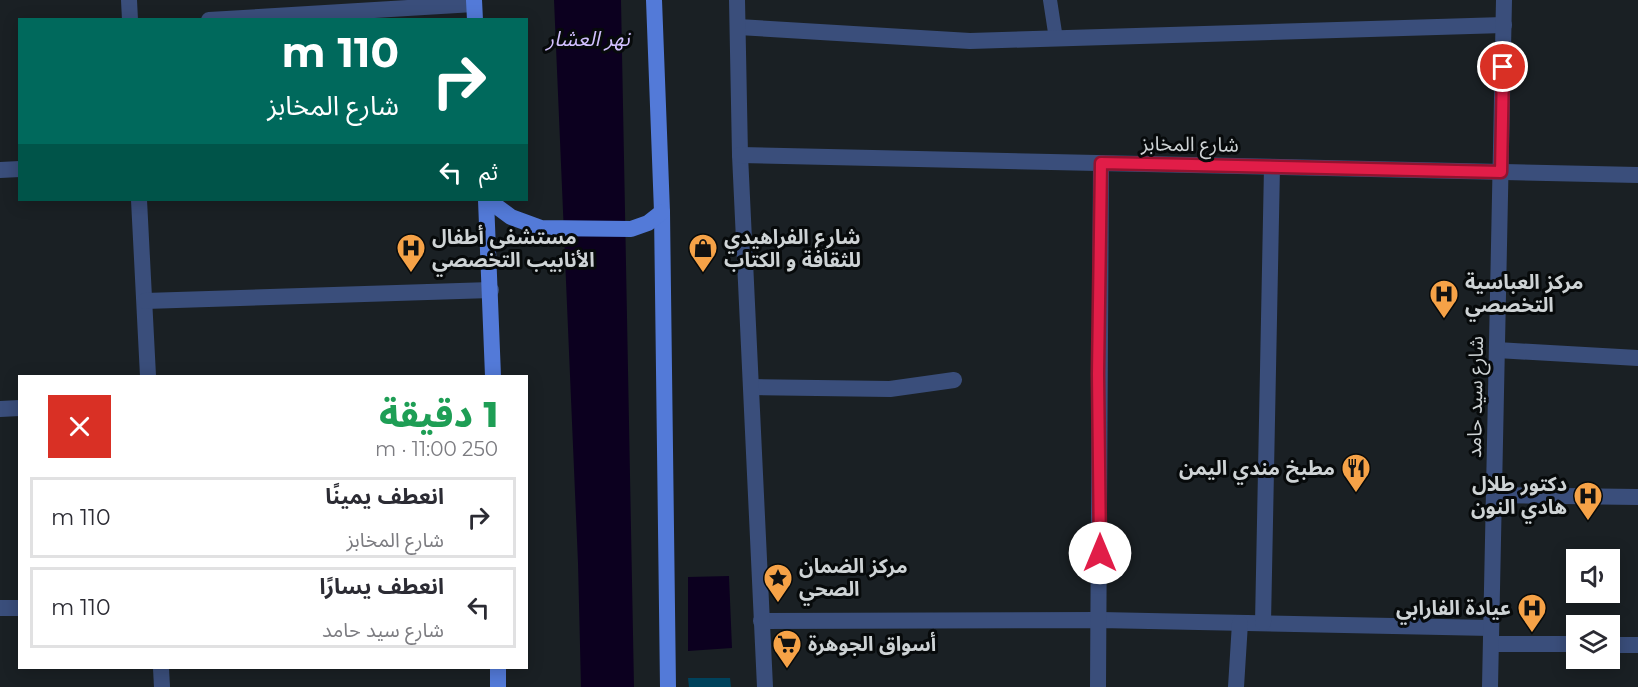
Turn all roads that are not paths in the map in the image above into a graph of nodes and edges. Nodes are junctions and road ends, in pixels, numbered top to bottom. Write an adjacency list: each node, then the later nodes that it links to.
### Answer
1 (129, 0): 7 (street)
2 (654, 0): 22 (main road)
3 (736, 0): 10 (street)
4 (1050, 0): 11 (lane)
5 (1504, 0): 9 (street, شارع سيد حامد)
6 (474, 8): 8 (street)
7 (130, 18)
8 (253, 18)
9 (1504, 25): 11 (street); 17 (street, شارع سيد حامد)
10 (738, 27): 11 (street); 12 (street)
11 (1056, 39)
12 (740, 155): 13 (street, شارع المخابز); 30 (street)
13 (1101, 163): 14 (street, شارع المخابز); 37 (street)
14 (1272, 167): 17 (street, شارع المخابز); 40 (street)
15 (0, 170): 16 (street)
16 (18, 170)
17 (1501, 172): 18 (street, شارع المخابز); 25 (street, شارع سيد حامد)
18 (1638, 175)
19 (139, 201): 24 (street)
20 (487, 201): 23 (main road)
21 (488, 201): 22 (main road)
22 (662, 212): 49 (main road)
23 (491, 290): 24 (street); 28 (main road)
24 (145, 302): 27 (street)
25 (1497, 351): 26 (street); 33 (street, شارع سيد حامد)
26 (1638, 358)
27 (148, 375)
28 (493, 375)
29 (954, 380): 30 (street)
30 (752, 387): 38 (street)
31 (18, 408): 32 (street)
32 (0, 409)
33 (1494, 495): 34 (street); 41 (street, شارع سيد حامد)
34 (1638, 497)
35 (0, 608): 36 (street)
36 (18, 608)
37 (1100, 620): 38 (street); 39 (street); 51 (street)
38 (761, 621): 50 (street)
39 (1240, 623): 40 (street); 52 (street)
40 (1263, 623): 41 (street)
41 (1491, 636): 42 (street); 53 (street, شارع سيد حامد)
42 (1566, 643)
43 (1620, 645): 44 (street)
44 (1638, 645)
45 (161, 669): 47 (street)
46 (498, 669): 48 (main road)
47 (162, 687)
48 (498, 687)
49 (669, 687)
50 (765, 687)
51 (1098, 687)
52 (1236, 687)
53 (1490, 687)

